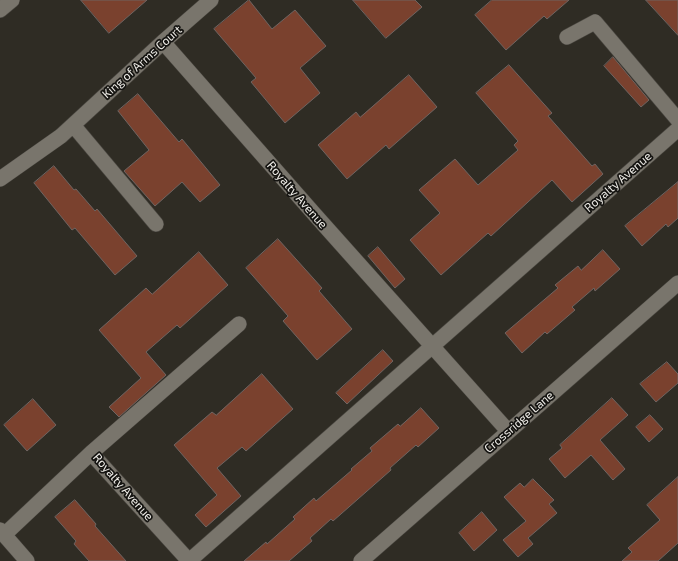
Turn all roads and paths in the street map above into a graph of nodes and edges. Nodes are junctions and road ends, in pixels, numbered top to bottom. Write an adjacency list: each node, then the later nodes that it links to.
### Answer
1 (12, 0): 3 (street)
2 (211, 0): 5 (street, King of Arms Court)
3 (0, 10)
4 (567, 37): 6 (street)
5 (163, 42): 7 (street, King of Arms Court); 13 (street, Royalty Avenue)
6 (678, 120)
7 (73, 125): 9 (street, King of Arms Court); 10 (street)
8 (678, 130): 13 (street, Royalty Avenue)
9 (0, 179)
10 (156, 224)
11 (678, 283): 14 (street, Crossridge Lane)
12 (239, 324): 15 (street, Royalty Avenue)
13 (432, 346): 14 (street, Royalty Avenue); 15 (street, Royalty Avenue)
14 (508, 431): 18 (street, Crossridge Lane)
15 (90, 453): 16 (street)
16 (2, 532): 17 (street)
17 (27, 561)
18 (361, 561)

